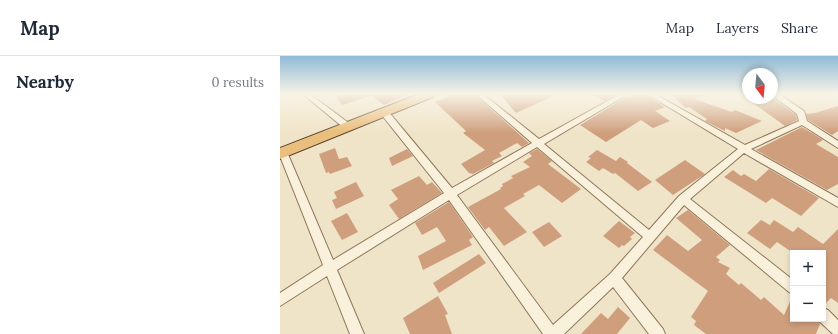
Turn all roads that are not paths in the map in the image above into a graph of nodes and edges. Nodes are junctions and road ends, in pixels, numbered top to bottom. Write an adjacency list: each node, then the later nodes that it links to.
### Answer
1 (323, 107): 9 (street)
2 (397, 107): 7 (highway)
3 (494, 107): 10 (street)
4 (602, 107): 10 (street)
5 (672, 107): 12 (street)
6 (793, 107): 8 (street)
7 (384, 112): 9 (highway); 14 (street)
8 (803, 122): 11 (street); 12 (street)
9 (347, 126): 13 (highway)
10 (537, 143): 14 (street); 17 (street)
11 (838, 145)
12 (743, 149): 15 (street); 16 (street)
13 (282, 153): 18 (street)
14 (451, 194): 18 (street); 25 (street)
15 (683, 199): 17 (street); 20 (street)
16 (838, 203)
17 (650, 237): 19 (street)
18 (330, 267): 21 (street); 24 (street)
19 (614, 278): 26 (street); 27 (street)
20 (791, 286)
21 (280, 300)
22 (826, 318): 23 (street)
23 (838, 329)
24 (357, 334)
25 (551, 334)
26 (554, 334)
27 (658, 334)

